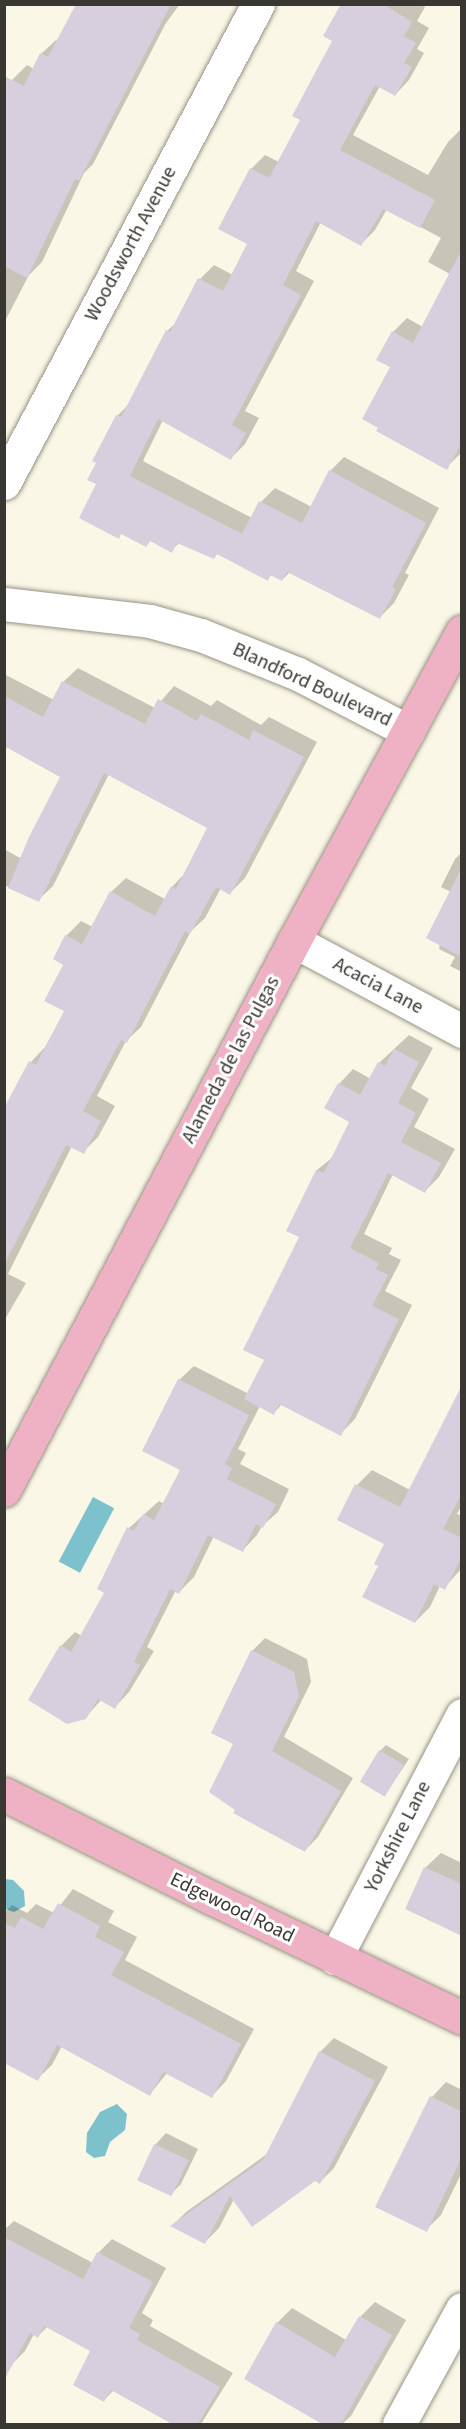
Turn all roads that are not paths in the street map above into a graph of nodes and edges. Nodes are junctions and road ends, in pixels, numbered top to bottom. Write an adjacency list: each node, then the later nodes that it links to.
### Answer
1 (258, 4): 2 (street, Woodsworth Avenue)
2 (4, 483)
3 (4, 604): 5 (street, Blandford Boulevard)
4 (462, 632): 5 (main road, Alameda de las Pulgas)
5 (408, 731): 6 (main road, Alameda de las Pulgas)
6 (294, 941): 7 (street, Acacia Lane); 8 (main road, Alameda de las Pulgas)
7 (462, 1031)
8 (4, 1490)
9 (462, 1715): 11 (street, Yorkshire Lane)
10 (4, 1794): 11 (main road, Edgewood Road)
11 (335, 1958): 12 (main road, Edgewood Road)
12 (462, 2018)
13 (462, 2309): 14 (street)
14 (399, 2424)

